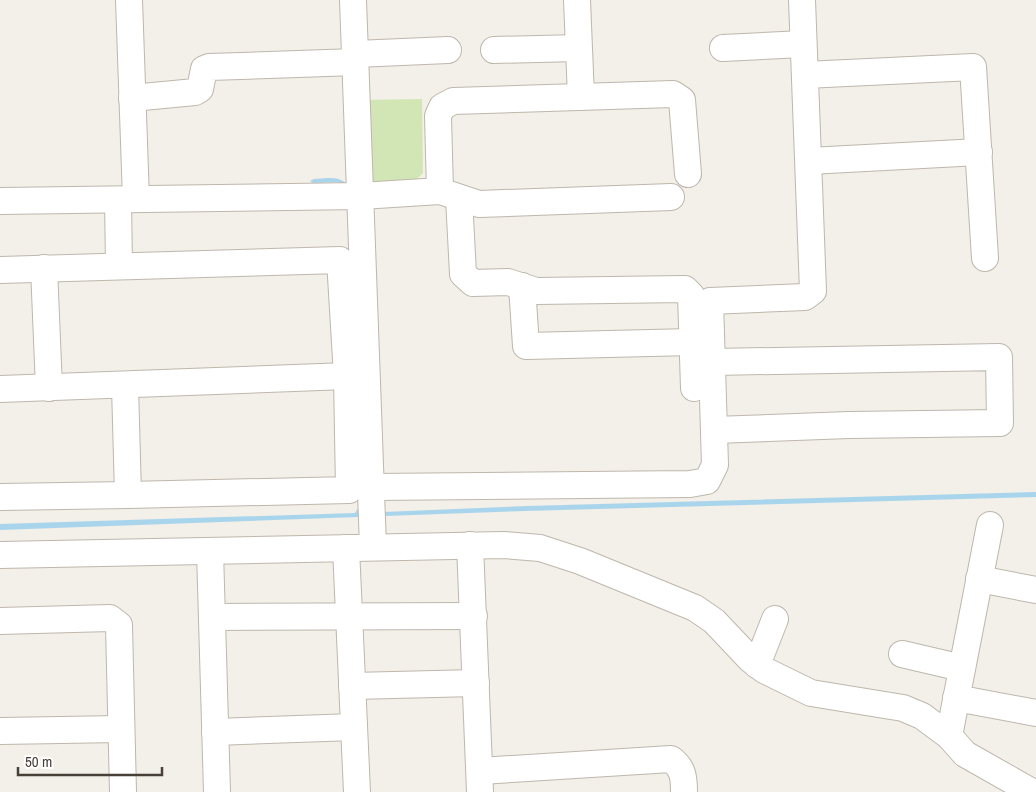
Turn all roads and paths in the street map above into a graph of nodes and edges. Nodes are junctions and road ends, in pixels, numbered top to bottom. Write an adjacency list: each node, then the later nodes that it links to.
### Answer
1 (129, 0): 13 (street)
2 (354, 0): 10 (street)
3 (577, 0): 6 (street)
4 (802, 0): 5 (street)
5 (804, 44): 7 (street); 11 (street)
6 (578, 48): 9 (street); 12 (street)
7 (723, 48)
8 (448, 50): 10 (street)
9 (494, 50)
10 (356, 58): 13 (street); 18 (street)
11 (804, 75): 14 (street); 15 (street)
12 (581, 97): 16 (street); 17 (street)
13 (132, 98): 20 (street)
14 (978, 152): 15 (street); 22 (street)
15 (809, 161): 28 (street)
16 (688, 174)
17 (449, 195): 18 (street); 19 (street); 26 (street)
18 (361, 196): 20 (street); 35 (street)
19 (671, 198)
20 (127, 200): 21 (street); 23 (street)
21 (0, 201)
22 (985, 258)
23 (119, 266): 24 (street); 29 (street)
24 (44, 268): 25 (street); 31 (street)
25 (0, 270)
26 (522, 286): 27 (street); 27 (street)
27 (692, 342): 32 (street)
28 (713, 362): 34 (street); 34 (street)
29 (348, 376): 30 (street); 36 (street)
30 (125, 386): 31 (street); 36 (street)
31 (49, 388): 33 (street)
32 (694, 388)
33 (0, 389)
34 (714, 430): 35 (street)
35 (372, 487): 40 (street)
36 (128, 495): 37 (street)
37 (0, 497)
38 (990, 525): 44 (street)
39 (470, 545): 40 (street); 46 (street); 52 (street)
40 (372, 547): 41 (street)
41 (346, 548): 42 (street); 48 (street)
42 (210, 551): 43 (street); 47 (street)
43 (0, 555)
44 (979, 579): 45 (street); 53 (street)
45 (1036, 590)
46 (474, 616): 48 (street); 54 (street)
47 (212, 617): 48 (street); 61 (street)
48 (349, 617): 55 (street)
49 (775, 618): 52 (street)
50 (0, 621): 59 (street)
51 (902, 654): 53 (street)
52 (757, 664): 62 (street)
53 (962, 668): 56 (street)
54 (476, 683): 55 (street); 63 (street)
55 (352, 686): 58 (street)
56 (956, 698): 57 (street); 62 (street)
57 (1036, 712)
58 (354, 727): 61 (street); 66 (street)
59 (121, 729): 60 (street); 64 (street)
60 (0, 731)
61 (215, 732): 65 (street)
62 (948, 736): 68 (street)
63 (480, 781): 67 (street)
64 (123, 792)
65 (217, 792)
66 (357, 792)
67 (684, 792)
68 (1032, 792)

